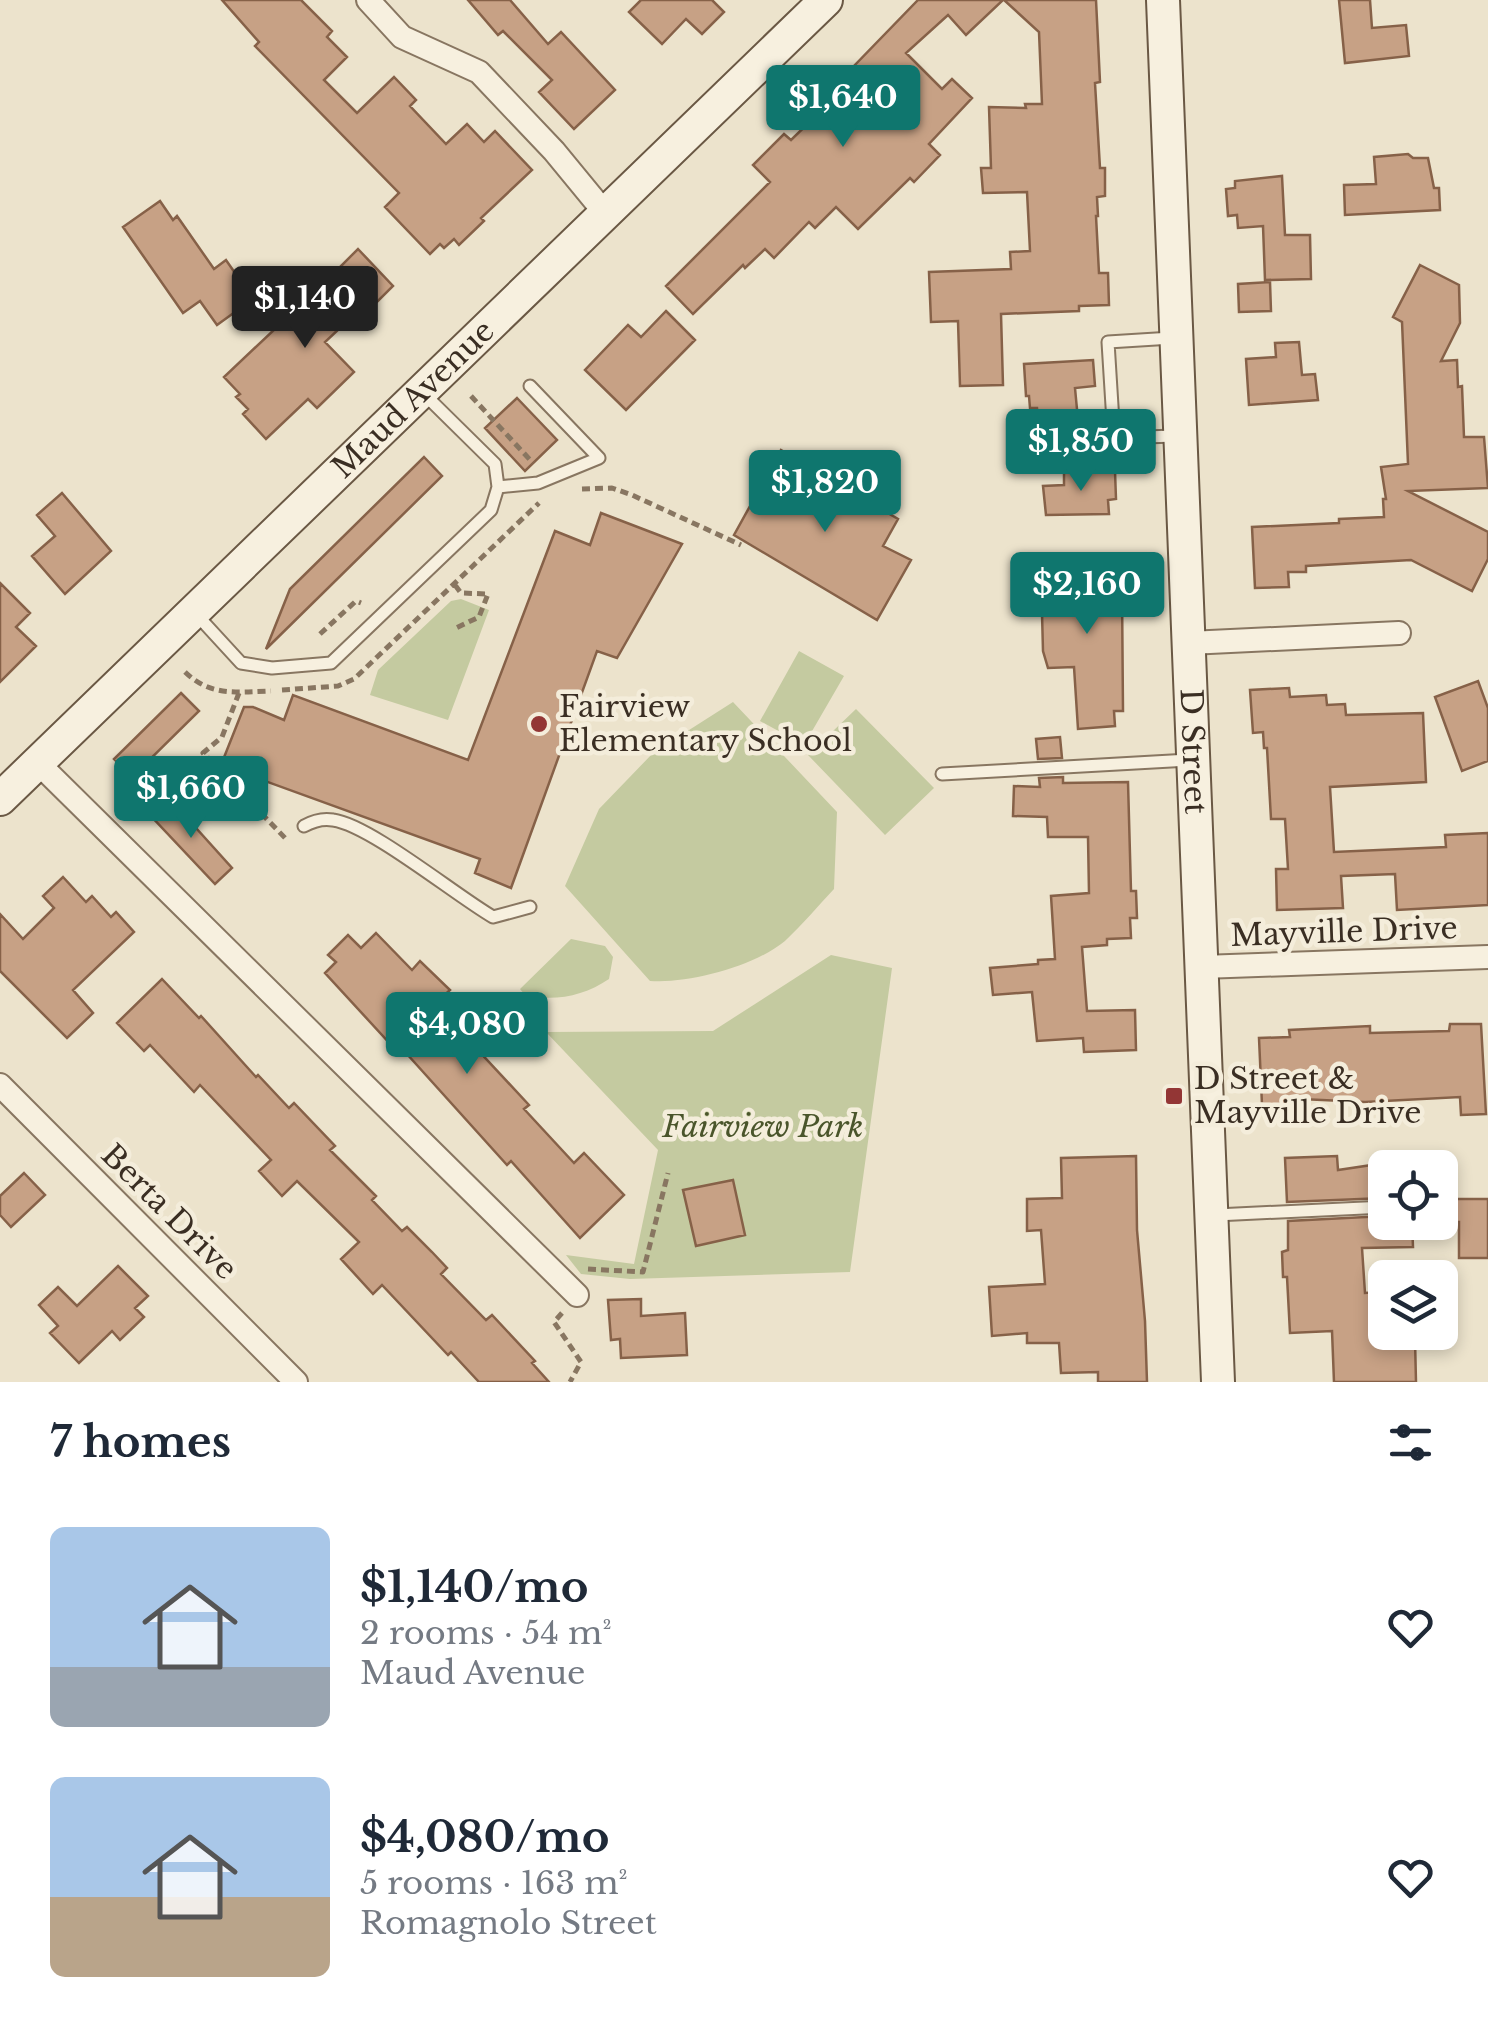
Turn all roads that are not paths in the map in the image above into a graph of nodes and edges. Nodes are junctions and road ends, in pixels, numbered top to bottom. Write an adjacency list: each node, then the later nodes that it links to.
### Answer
1 (368, 0): 4 (street)
2 (826, 0): 4 (main road, Maud Avenue)
3 (1163, 0): 5 (main road, D Street)
4 (605, 213): 7 (main road, Maud Avenue)
5 (1177, 338): 8 (main road, D Street); 8 (lane)
6 (530, 386): 9 (lane)
7 (421, 391): 9 (lane); 10 (main road, Maud Avenue)
8 (1180, 435): 12 (main road, D Street)
9 (498, 488): 10 (lane)
10 (193, 611): 14 (main road, Maud Avenue)
11 (1399, 633): 12 (street)
12 (1188, 642): 13 (main road, D Street)
13 (1193, 760): 15 (lane); 20 (main road, D Street)
14 (37, 762): 16 (main road, Maud Avenue); 24 (street)
15 (942, 774)
16 (0, 798)
17 (304, 826): 18 (lane)
18 (530, 907)
19 (1488, 956): 20 (street, Mayville Drive)
20 (1202, 968): 23 (main road, D Street)
21 (0, 1085): 25 (street, Berta Drive)
22 (1368, 1208): 23 (lane)
23 (1212, 1216): 26 (main road, D Street)
24 (569, 1287)
25 (296, 1382)
26 (1218, 1382)

